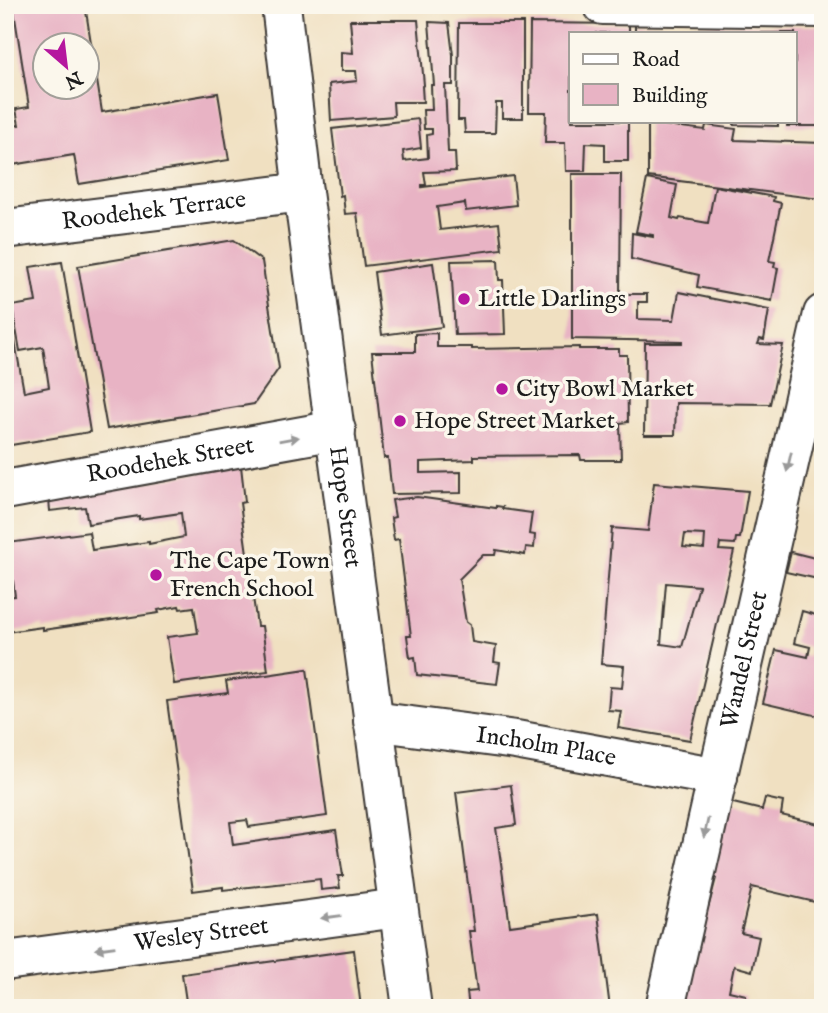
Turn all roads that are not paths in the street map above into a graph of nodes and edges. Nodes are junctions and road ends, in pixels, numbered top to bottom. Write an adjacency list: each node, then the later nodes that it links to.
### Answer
1 (281, 5): 4 (street, Hope Street)
2 (603, 5): 3 (street)
3 (823, 8)
4 (303, 192): 5 (street, Roodehek Terrace); 8 (street, Hope Street)
5 (5, 229)
6 (823, 314): 7 (street, Wandel Street)
7 (813, 398): 11 (street, Wandel Street, one-way to 11)
8 (335, 430): 9 (street, Roodehek Street, one-way to 8); 10 (street, Hope Street)
9 (5, 490)
10 (373, 721): 11 (street, Incholm Place); 12 (street, Hope Street)
11 (718, 777): 15 (street, Wandel Street, one-way to 15)
12 (398, 908): 13 (street, Wesley Street, one-way to 13); 14 (street, Hope Street)
13 (5, 961)
14 (412, 1008)
15 (665, 1008)

